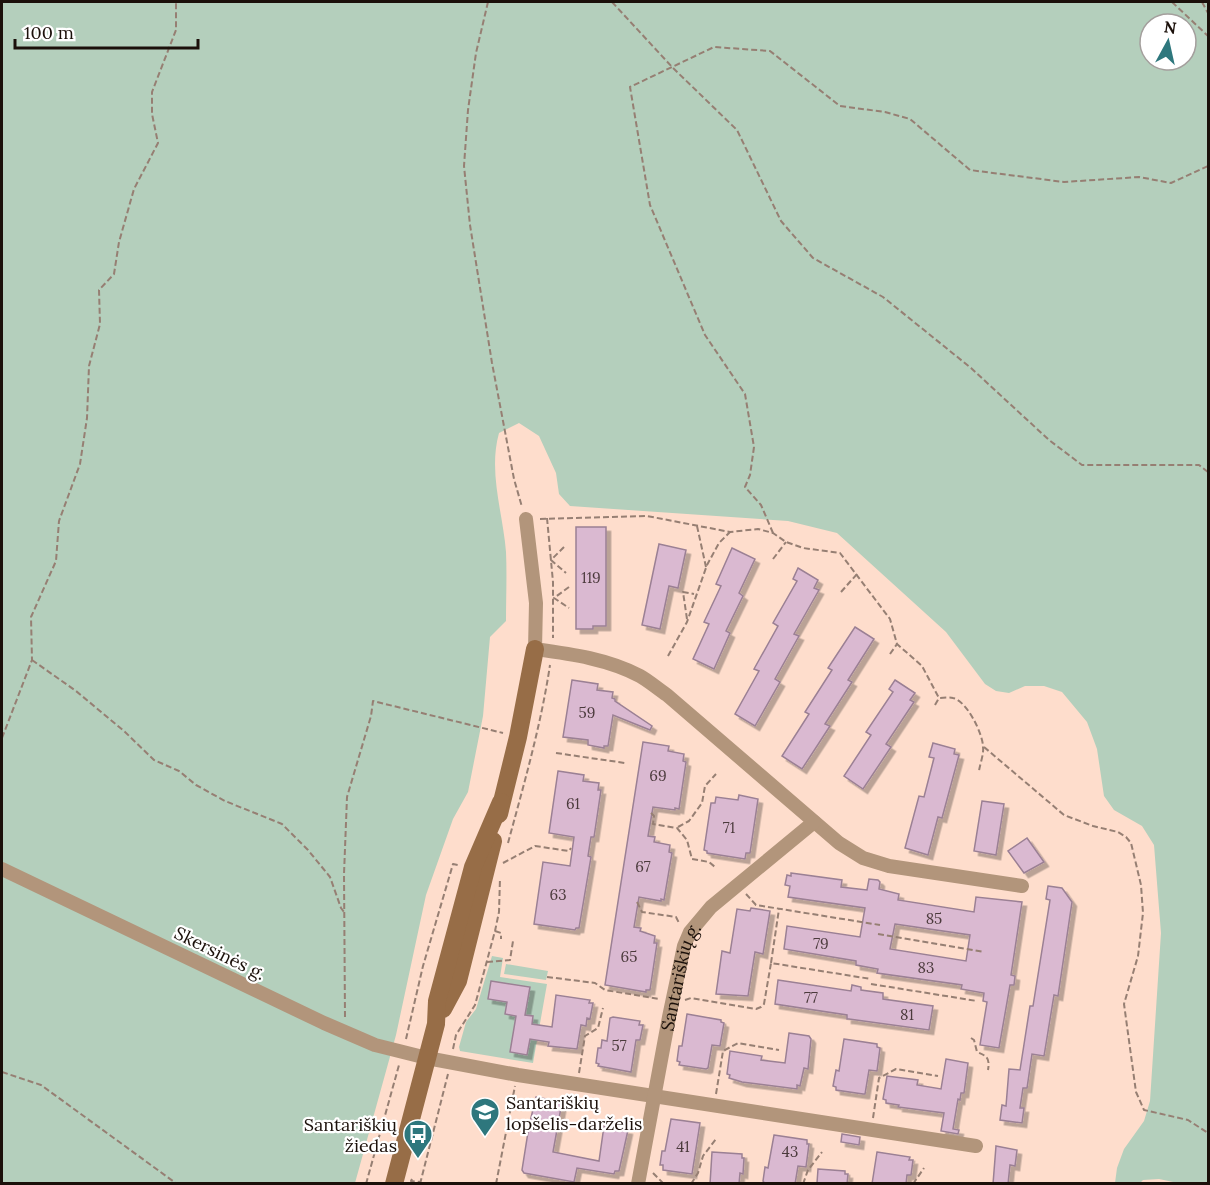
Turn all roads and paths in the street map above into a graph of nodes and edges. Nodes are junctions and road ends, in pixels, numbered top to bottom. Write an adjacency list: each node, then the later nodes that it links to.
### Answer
1 (176, 2): 30 (path)
2 (488, 2): 11 (path)
3 (612, 2): 8 (path)
4 (1172, 2): 7 (path)
5 (1202, 2): 6 (path)
6 (1209, 13)
7 (1209, 36)
8 (674, 68): 9 (path); 10 (path); 14 (path)
9 (1209, 166)
10 (1209, 472)
11 (526, 519): 12 (path); 27 (street)
12 (697, 526): 13 (path); 18 (path)
13 (730, 532): 14 (path); 18 (path)
14 (773, 533): 15 (path)
15 (786, 542): 17 (path); 20 (path)
16 (564, 548): 19 (path)
17 (773, 559)
18 (706, 568): 23 (path)
19 (566, 573)
20 (857, 574): 22 (path); 26 (path)
21 (569, 587): 24 (path)
22 (841, 592)
23 (695, 594): 25 (path); 25 (path)
24 (569, 608)
25 (687, 622): 29 (path)
26 (897, 644): 28 (path); 31 (path)
27 (535, 649): 33 (main road); 41 (street)
28 (890, 654)
29 (668, 656)
30 (32, 660): 34 (path); 52 (path)
31 (939, 699): 32 (path); 35 (path)
32 (934, 705)
33 (518, 737): 52 (path); 73 (main road)
34 (2, 738)
35 (983, 747): 38 (path); 83 (path)
36 (556, 753): 37 (path)
37 (625, 763)
38 (979, 771)
39 (716, 774): 42 (path)
40 (651, 813): 42 (path)
41 (814, 822): 48 (street, Santariškių g.); 49 (street)
42 (677, 828): 45 (path)
43 (571, 848): 44 (path)
44 (503, 863)
45 (715, 867)
46 (2, 869): 71 (street, Skersinės g.)
47 (500, 874): 55 (path)
48 (738, 885): 51 (path); 65 (street, Santariškių g.)
49 (1022, 886)
50 (638, 902): 53 (path)
51 (780, 908): 54 (path); 61 (path)
52 (345, 913): 68 (path)
53 (679, 923)
54 (880, 925)
55 (495, 931): 57 (path); 60 (path)
56 (878, 934): 59 (path)
57 (501, 939)
58 (513, 941): 60 (path)
59 (984, 952)
60 (487, 962): 72 (path)
61 (771, 963): 63 (path); 65 (path)
62 (547, 977): 65 (path)
63 (871, 979)
64 (871, 984): 66 (path)
65 (672, 1001): 80 (street, Santariškių g.)
66 (977, 1001)
67 (603, 1008): 79 (path)
68 (345, 1026)
69 (971, 1038): 75 (path)
70 (779, 1050): 81 (path)
71 (402, 1053): 73 (street, Skersinės g.); 93 (path)
72 (452, 1055)
73 (427, 1058): 77 (street, Skersinės g.); 94 (main road)
74 (450, 1069): 87 (path)
75 (988, 1070)
76 (2, 1072): 92 (path)
77 (518, 1075): 79 (street, Skersinės g.); 95 (path)
78 (938, 1076): 82 (path)
79 (577, 1085): 80 (street, Skersinės g.)
80 (653, 1097): 81 (street, Skersinės g.); 96 (street, Santariškių g.)
81 (714, 1106): 82 (street, Skersinės g.)
82 (871, 1129): 85 (street, Skersinės g.)
83 (1209, 1133)
84 (716, 1139): 97 (path)
85 (976, 1146)
86 (420, 1147): 87 (path)
87 (429, 1149): 91 (path)
88 (822, 1152): 98 (path)
89 (924, 1168): 99 (path)
90 (414, 1170): 91 (path)
91 (420, 1183)
92 (177, 1184)
93 (366, 1184)
94 (394, 1184)
95 (496, 1184)
96 (638, 1184)
97 (691, 1184)
98 (803, 1184)
99 (913, 1184)

